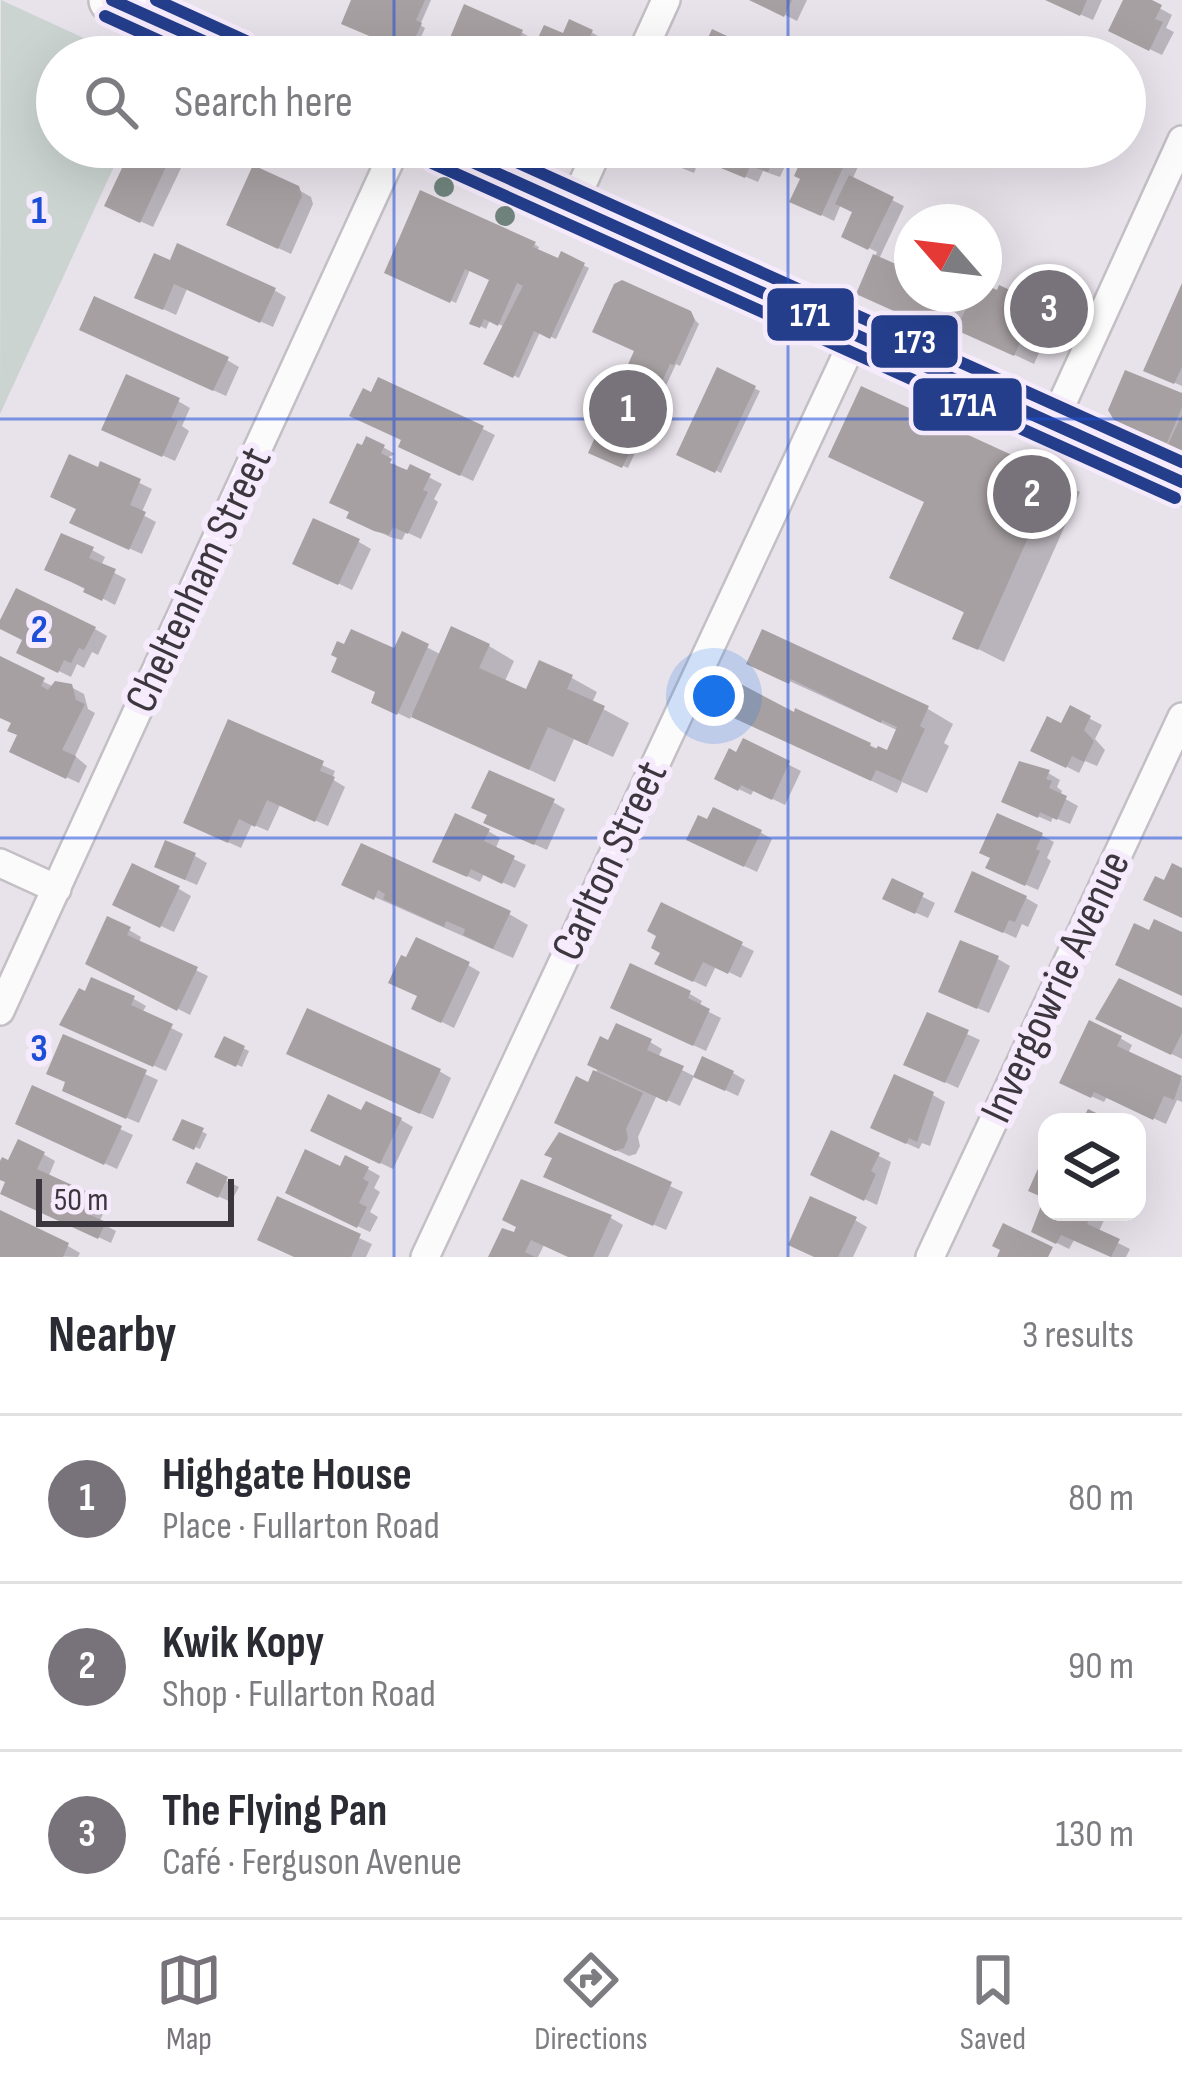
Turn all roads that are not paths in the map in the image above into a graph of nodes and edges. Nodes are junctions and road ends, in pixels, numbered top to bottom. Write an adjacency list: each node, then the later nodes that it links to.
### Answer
1 (112, 0): 3 (main road)
2 (666, 0): 4 (street)
3 (192, 36)
4 (650, 36)
5 (1182, 140): 11 (street)
6 (386, 168): 15 (street, Cheltenham Street)
7 (486, 168): 9 (main road)
8 (590, 168): 9 (street)
9 (572, 207): 10 (main road)
10 (856, 334): 11 (main road); 17 (street, Carlton Street)
11 (1053, 423): 12 (main road)
12 (1182, 482)
13 (1182, 717): 18 (street, Invergowrie Avenue)
14 (0, 863): 15 (street)
15 (57, 889): 16 (street, Cheltenham Street)
16 (0, 1011)
17 (424, 1257)
18 (930, 1257)

